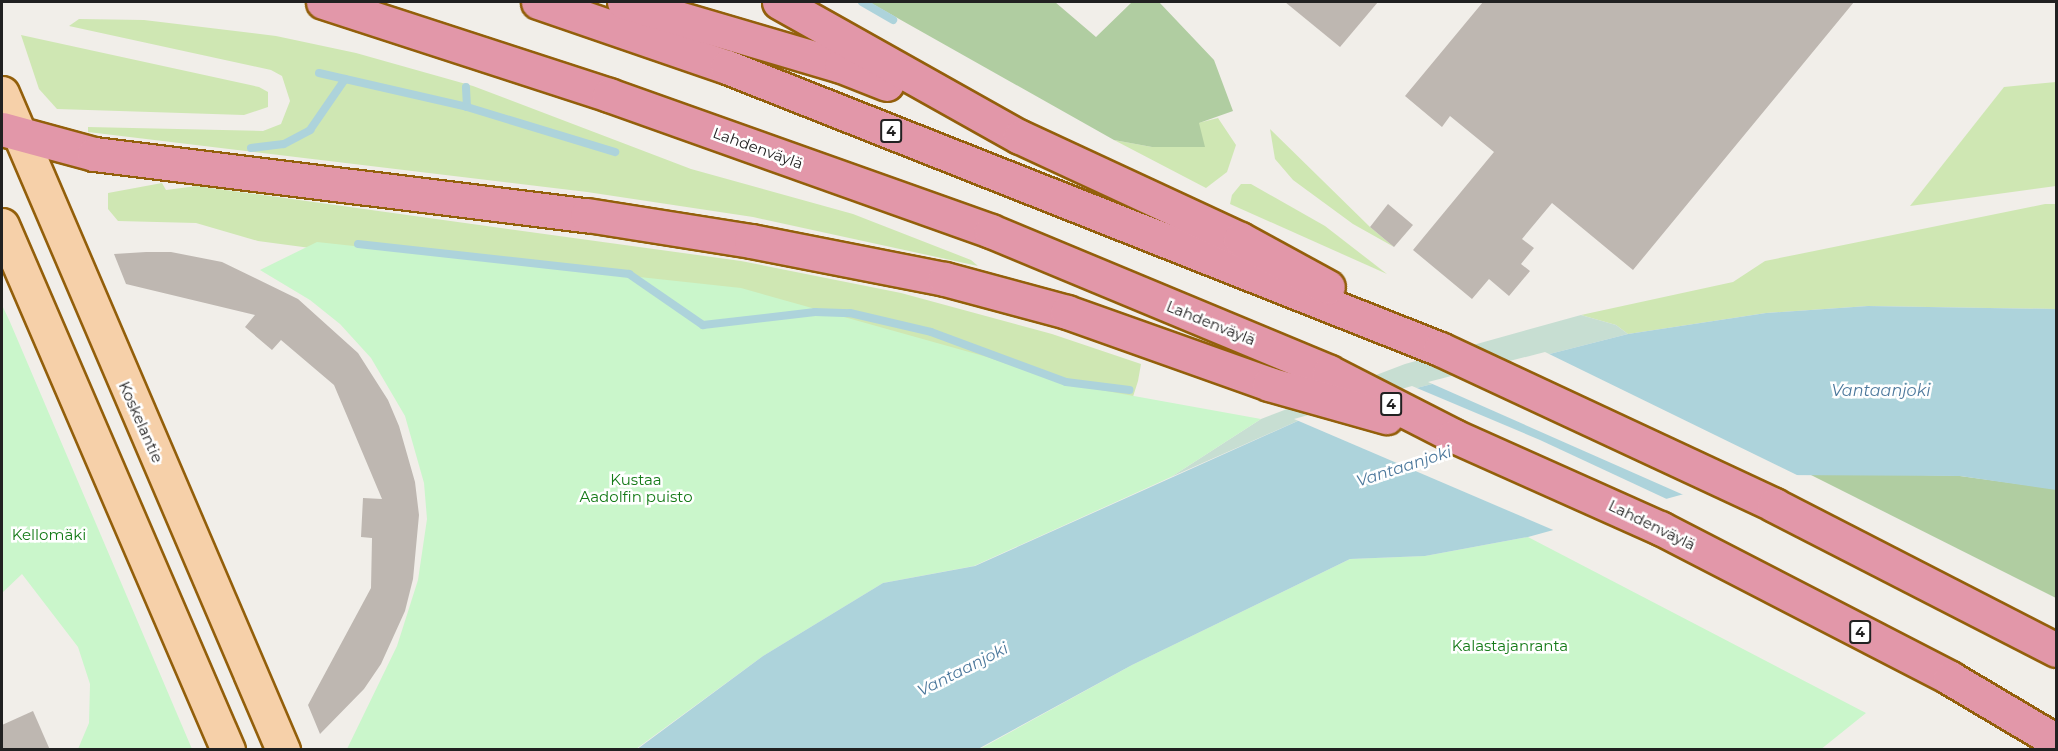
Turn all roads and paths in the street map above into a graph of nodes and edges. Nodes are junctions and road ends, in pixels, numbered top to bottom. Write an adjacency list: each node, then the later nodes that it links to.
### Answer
1 (323, 2): 10 (highway, Lahdenväylä / 4)
2 (538, 2): 9 (highway, 4)
3 (624, 2): 7 (highway)
4 (779, 2): 7 (highway)
5 (2, 93): 6 (main road, Koskelantie)
6 (11, 133): 10 (highway); 14 (main road, Koskelantie)
7 (1020, 137): 9 (highway)
8 (2, 225): 13 (main road)
9 (1440, 349): 11 (highway, 4)
10 (1454, 436): 12 (highway, Lahdenväylä / 4)
11 (2056, 650)
12 (2056, 741)
13 (228, 750)
14 (283, 750)

